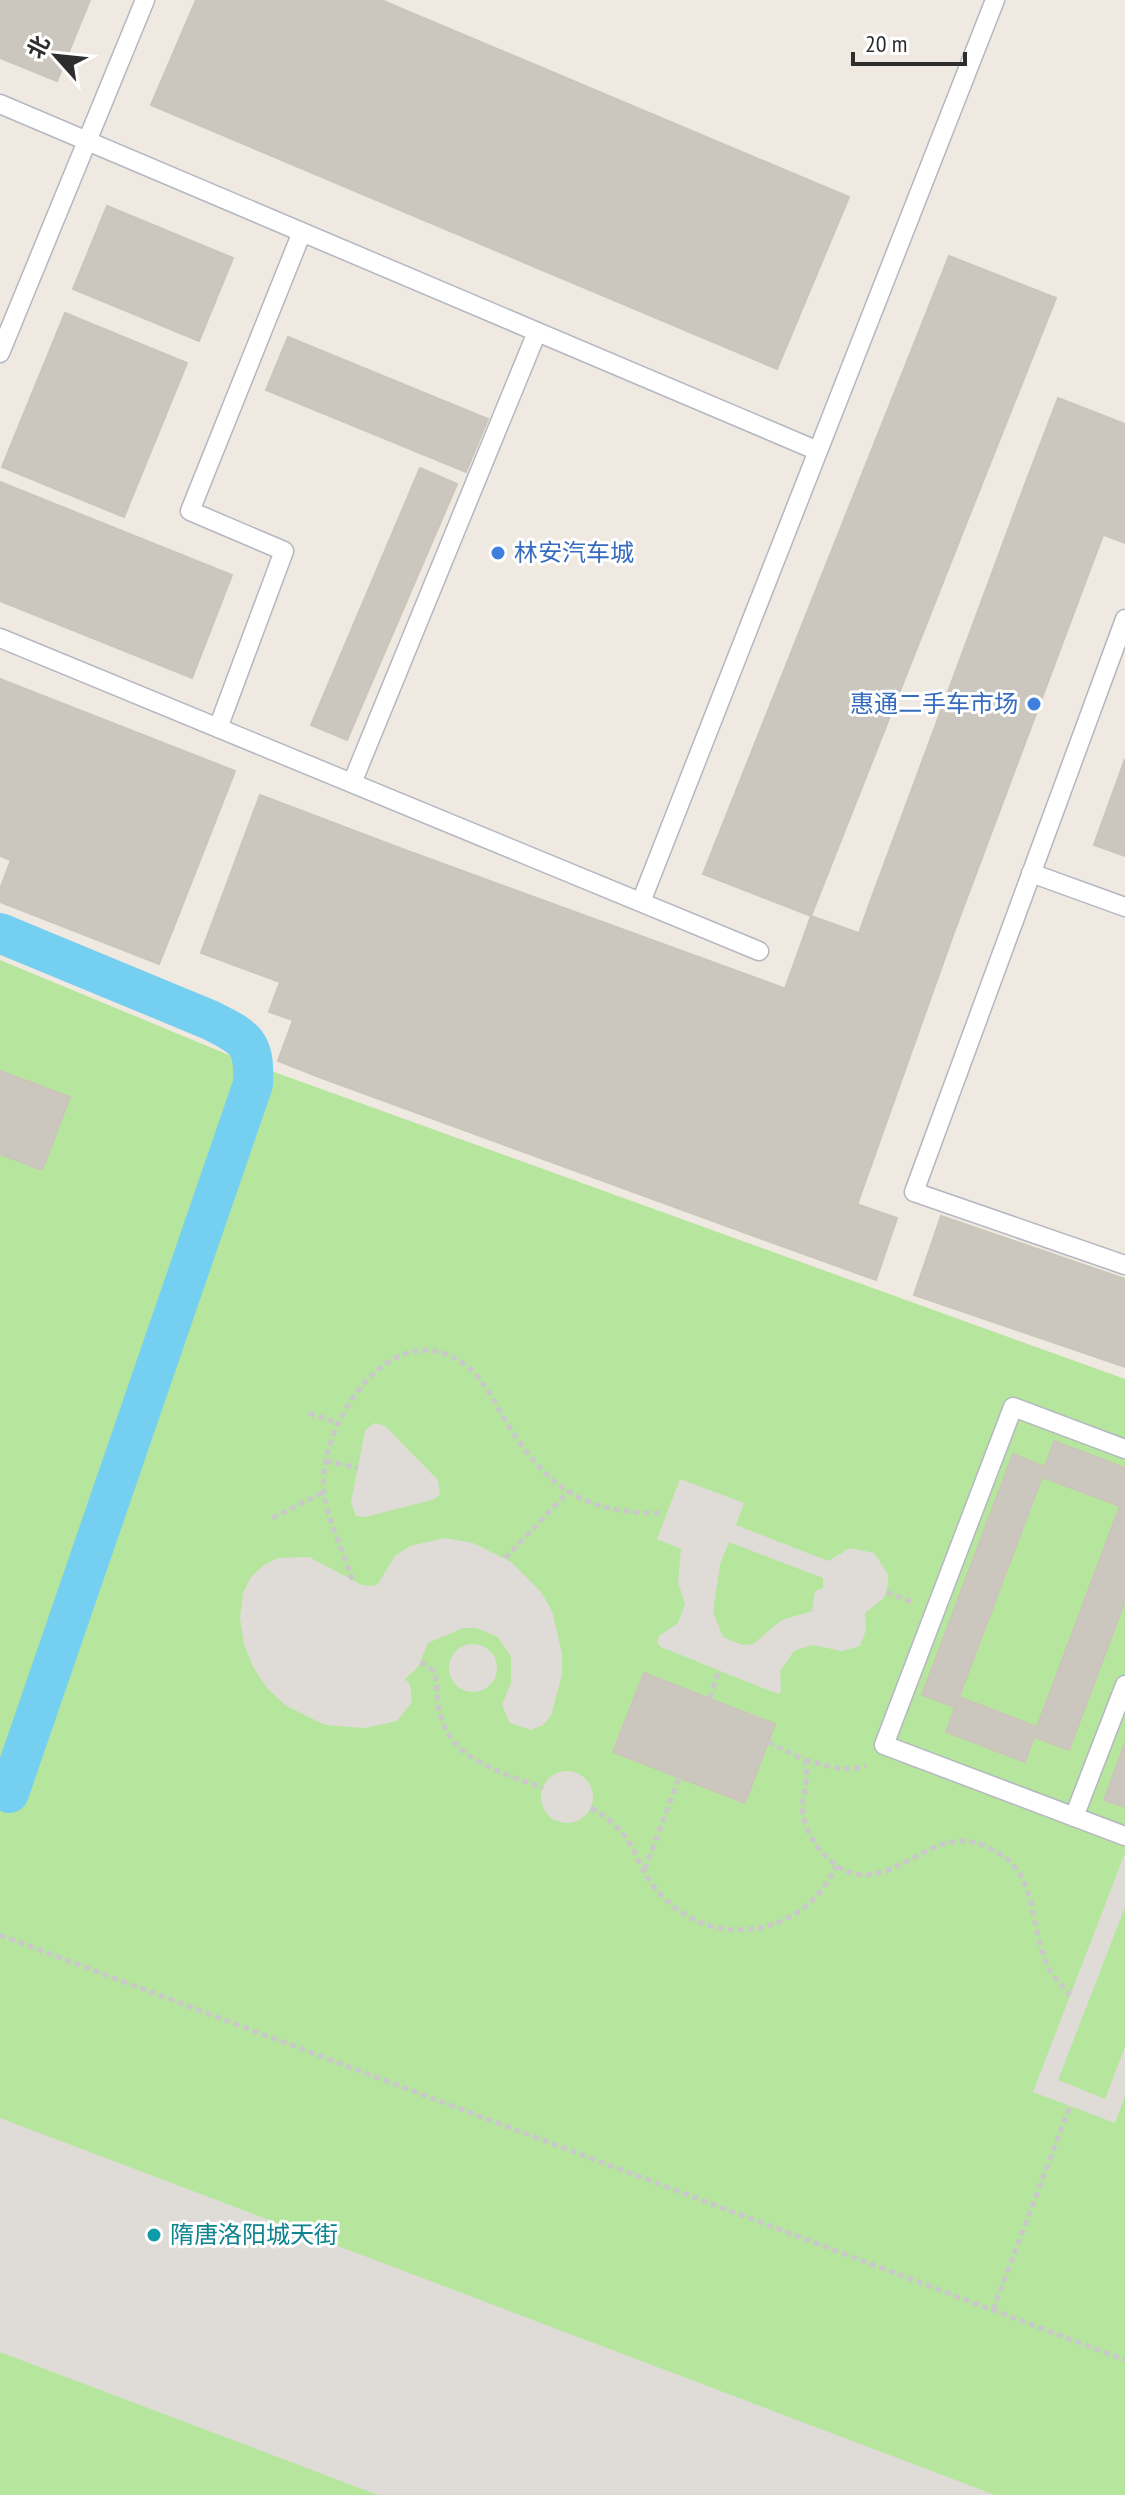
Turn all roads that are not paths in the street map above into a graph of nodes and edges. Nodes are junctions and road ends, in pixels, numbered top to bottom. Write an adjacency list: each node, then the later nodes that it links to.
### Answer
1 (145, 0): 4 (lane)
2 (995, 0): 8 (lane)
3 (0, 104): 4 (lane)
4 (87, 141): 5 (lane); 7 (lane)
5 (302, 232): 6 (lane); 11 (lane)
6 (537, 332): 8 (lane); 12 (lane)
7 (0, 353)
8 (818, 451): 14 (lane)
9 (1125, 619): 13 (lane)
10 (0, 638): 11 (lane)
11 (218, 728): 12 (lane)
12 (352, 783): 14 (lane)
13 (1031, 873): 15 (lane); 17 (lane)
14 (641, 902): 16 (lane)
15 (1125, 907)
16 (759, 951)
17 (1125, 1265)
18 (1125, 1449): 20 (lane)
19 (1125, 1685): 20 (lane)
20 (1074, 1817): 21 (lane)
21 (1125, 1836)

